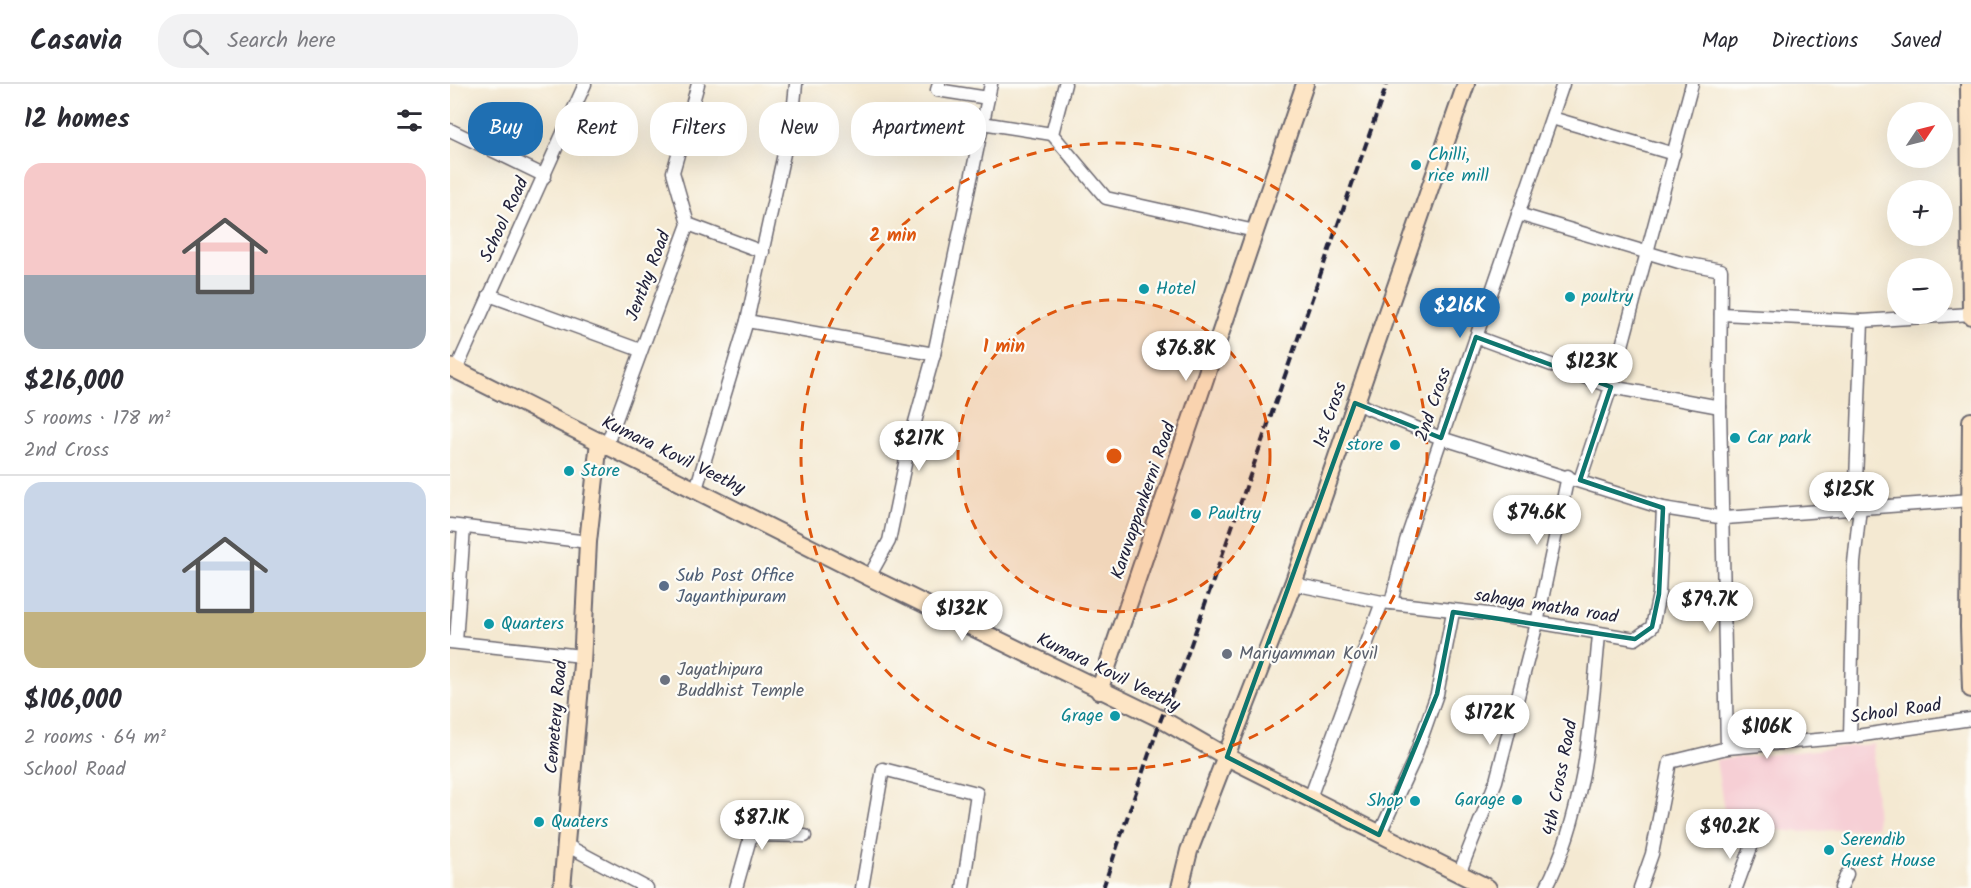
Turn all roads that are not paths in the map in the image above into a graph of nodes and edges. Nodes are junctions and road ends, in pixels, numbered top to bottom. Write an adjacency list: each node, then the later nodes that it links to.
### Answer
1 (585, 84): 21 (street, School Road)
2 (698, 84): 23 (street, Jenthy Road)
3 (796, 84): 26 (street)
4 (939, 84): 12 (street)
5 (991, 84): 12 (street)
6 (1065, 84): 17 (street)
7 (1305, 84): 24 (main road, Karuvappankerni Road)
8 (1466, 84): 37 (main road, 1st Cross)
9 (1563, 84): 14 (street, 2nd Cross)
10 (1692, 84): 18 (street)
11 (1969, 84): 20 (main road)
12 (988, 98): 13 (street)
13 (986, 106)
14 (1552, 118): 18 (street); 22 (street, 2nd Cross)
15 (986, 124): 17 (street)
16 (450, 130): 21 (street)
17 (1052, 134): 24 (street)
18 (1674, 154): 25 (street)
19 (975, 156): 34 (street)
20 (1970, 158): 29 (main road)
21 (545, 176): 27 (street, School Road)
22 (1518, 214): 25 (street); 32 (street, 2nd Cross)
23 (688, 224): 26 (street); 33 (street, Jenthy Road)
24 (1256, 231): 60 (main road, Karuvappankerni Road)
25 (1646, 251): 28 (street); 36 (street)
26 (763, 252): 30 (street)
27 (489, 296): 33 (street); 35 (street, School Road)
28 (1721, 314): 31 (street); 38 (street)
29 (1971, 315): 31 (street)
30 (747, 321): 34 (street); 43 (street)
31 (1862, 321): 46 (street)
32 (1476, 337): 36 (street); 40 (street, 2nd Cross)
33 (640, 350): 41 (street, Jenthy Road)
34 (934, 354): 51 (street)
35 (453, 369): 41 (main road, Kumara Kovil Veethy)
36 (1611, 387): 38 (street); 42 (street)
37 (1355, 404): 40 (street); 52 (main road, 1st Cross)
38 (1720, 407): 47 (street)
39 (1971, 422): 44 (main road)
40 (1441, 438): 42 (street); 53 (street, 2nd Cross)
41 (603, 443): 43 (main road, Kumara Kovil Veethy); 50 (main road, Cemetery Road)
42 (1574, 478): 45 (street); 55 (street)
43 (696, 489): 51 (main road, Kumara Kovil Veethy)
44 (1971, 500): 46 (street); 59 (main road)
45 (1663, 508): 47 (street); 56 (street, sahaya matha road)
46 (1857, 508): 47 (street); 62 (street)
47 (1725, 518): 63 (street)
48 (450, 525): 49 (street)
49 (464, 527): 50 (street); 57 (street)
50 (588, 542): 58 (main road, Cemetery Road)
51 (869, 577): 60 (main road, Kumara Kovil Veethy)
52 (1293, 584): 53 (street, sahaya matha road); 64 (main road, 1st Cross)
53 (1387, 603): 54 (street, sahaya matha road); 65 (street, 2nd Cross)
54 (1454, 612): 55 (street, sahaya matha road); 66 (street)
55 (1537, 623): 56 (street, sahaya matha road); 70 (street)
56 (1599, 634): 79 (street, 4th Cross Road)
57 (453, 642): 58 (street)
58 (582, 656): 69 (main road, Cemetery Road)
59 (1971, 689)
60 (1099, 691): 64 (main road, Kumara Kovil Veethy)
61 (1971, 719): 62 (street, School Road)
62 (1850, 737): 63 (street, School Road)
63 (1727, 748): 80 (street, School Road)
64 (1227, 757): 65 (main road, Kumara Kovil Veethy); 77 (main road, 1st Cross)
65 (1311, 798): 66 (main road, Kumara Kovil Veethy)
66 (1380, 835): 70 (main road, Kumara Kovil Veethy)
67 (805, 836): 74 (street)
68 (1753, 842): 81 (street)
69 (566, 844): 72 (main road, Cemetery Road); 73 (street)
70 (1460, 874): 78 (main road, Kumara Kovil Veethy)
71 (1847, 874): 82 (street)
72 (562, 888)
73 (646, 888)
74 (736, 888)
75 (862, 888): 76 (street)
76 (963, 888)
77 (1180, 888)
78 (1488, 888)
79 (1546, 888)
80 (1640, 888)
81 (1736, 888)
82 (1841, 888)

